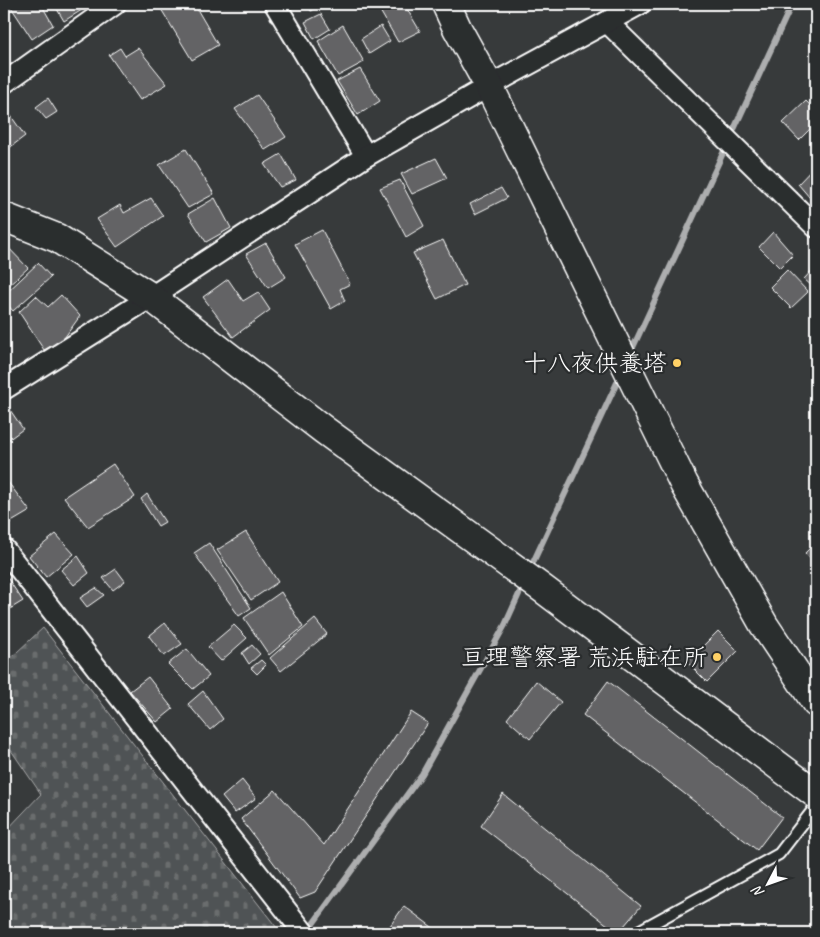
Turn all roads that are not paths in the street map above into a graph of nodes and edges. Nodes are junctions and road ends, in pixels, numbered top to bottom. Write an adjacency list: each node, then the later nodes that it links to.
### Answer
1 (115, 4): 6 (street)
2 (275, 4): 8 (street)
3 (446, 4): 7 (street)
4 (640, 4): 5 (street)
5 (608, 22): 7 (street); 10 (street)
6 (4, 83)
7 (488, 86): 8 (street); 14 (street)
8 (366, 156): 11 (street)
9 (4, 217): 11 (street)
10 (816, 227)
11 (150, 296): 12 (street); 15 (street)
12 (4, 389)
13 (4, 550): 17 (street)
14 (816, 703)
15 (816, 794)
16 (816, 806): 18 (lane)
17 (297, 929)
18 (635, 933)

